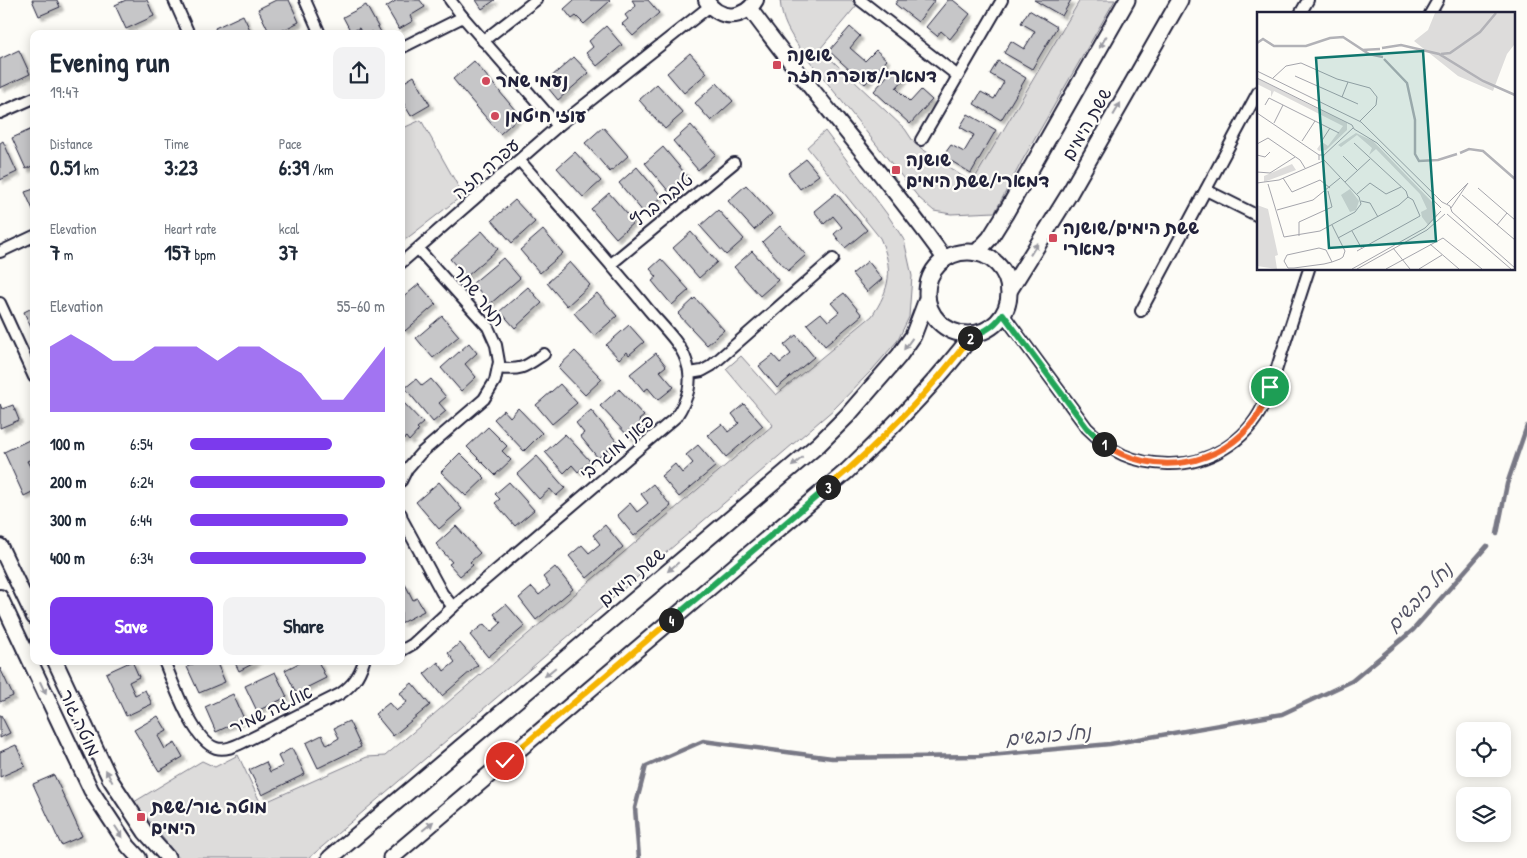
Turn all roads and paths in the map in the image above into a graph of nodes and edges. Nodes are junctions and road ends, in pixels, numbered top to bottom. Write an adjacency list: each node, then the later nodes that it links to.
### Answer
1 (174, 0): 16 (street)
2 (305, 0): 17 (street)
3 (450, 0): 15 (street)
4 (536, 0): 18 (street)
5 (860, 0): 20 (street)
6 (1002, 0): 20 (street)
7 (1128, 0): 33 (main road, ששת הימים, one-way to 33)
8 (1180, 0): 39 (main road, ששת הימים, one-way to 8)
9 (1308, 0): 13 (street)
10 (1438, 0): 14 (street)
11 (708, 3): 12 (street); 24 (street, עפרה חזה)
12 (753, 4): 35 (street)
13 (1301, 12)
14 (1431, 12)
15 (462, 18): 18 (street); 19 (street)
16 (183, 30)
17 (318, 30)
18 (483, 41): 24 (street)
19 (405, 46)
20 (958, 76): 25 (street)
21 (1257, 94): 28 (street)
22 (30, 100): 23 (street)
23 (0, 113)
24 (558, 126): 26 (street, עפרה חזה)
25 (921, 140)
26 (520, 161): 31 (street, עפרה חזה); 37 (street)
27 (734, 162): 37 (street, טובה ברץ)
28 (1206, 190): 29 (street); 42 (street)
29 (1257, 216)
30 (30, 238): 32 (street)
31 (418, 249): 36 (street, עפרה חזה); 47 (street, תמר שחר)
32 (0, 252)
33 (976, 253): 35 (main road); 39 (main road)
34 (833, 259): 48 (street)
35 (945, 259): 40 (main road)
36 (405, 260)
37 (611, 264): 48 (street)
38 (1310, 270): 43 (street)
39 (1009, 291): 43 (main road)
40 (927, 299): 44 (main road); 63 (main road, ששת הימים, one-way to 63)
41 (0, 303): 46 (street)
42 (1141, 311)
43 (1003, 314): 44 (main road)
44 (973, 334): 64 (main road, one-way to 44)
45 (544, 354): 47 (street)
46 (30, 368)
47 (498, 368): 49 (street, תמר שחר)
48 (690, 373): 53 (street, פאני מוגרבי)
49 (405, 473)
50 (405, 522): 53 (street)
51 (0, 546): 54 (street)
52 (0, 597): 56 (street, מוטה גור, one-way to 56)
53 (453, 607): 55 (street, פאני מוגרבי)
54 (30, 609)
55 (405, 649)
56 (30, 661)
57 (32, 665): 61 (street, מוטה גור, one-way to 61)
58 (57, 665): 62 (street, מוטה גור, one-way to 58)
59 (166, 665): 60 (street, אולגה שמיר)
60 (363, 665)
61 (138, 858)
62 (168, 858)
63 (330, 858)
64 (390, 858)

